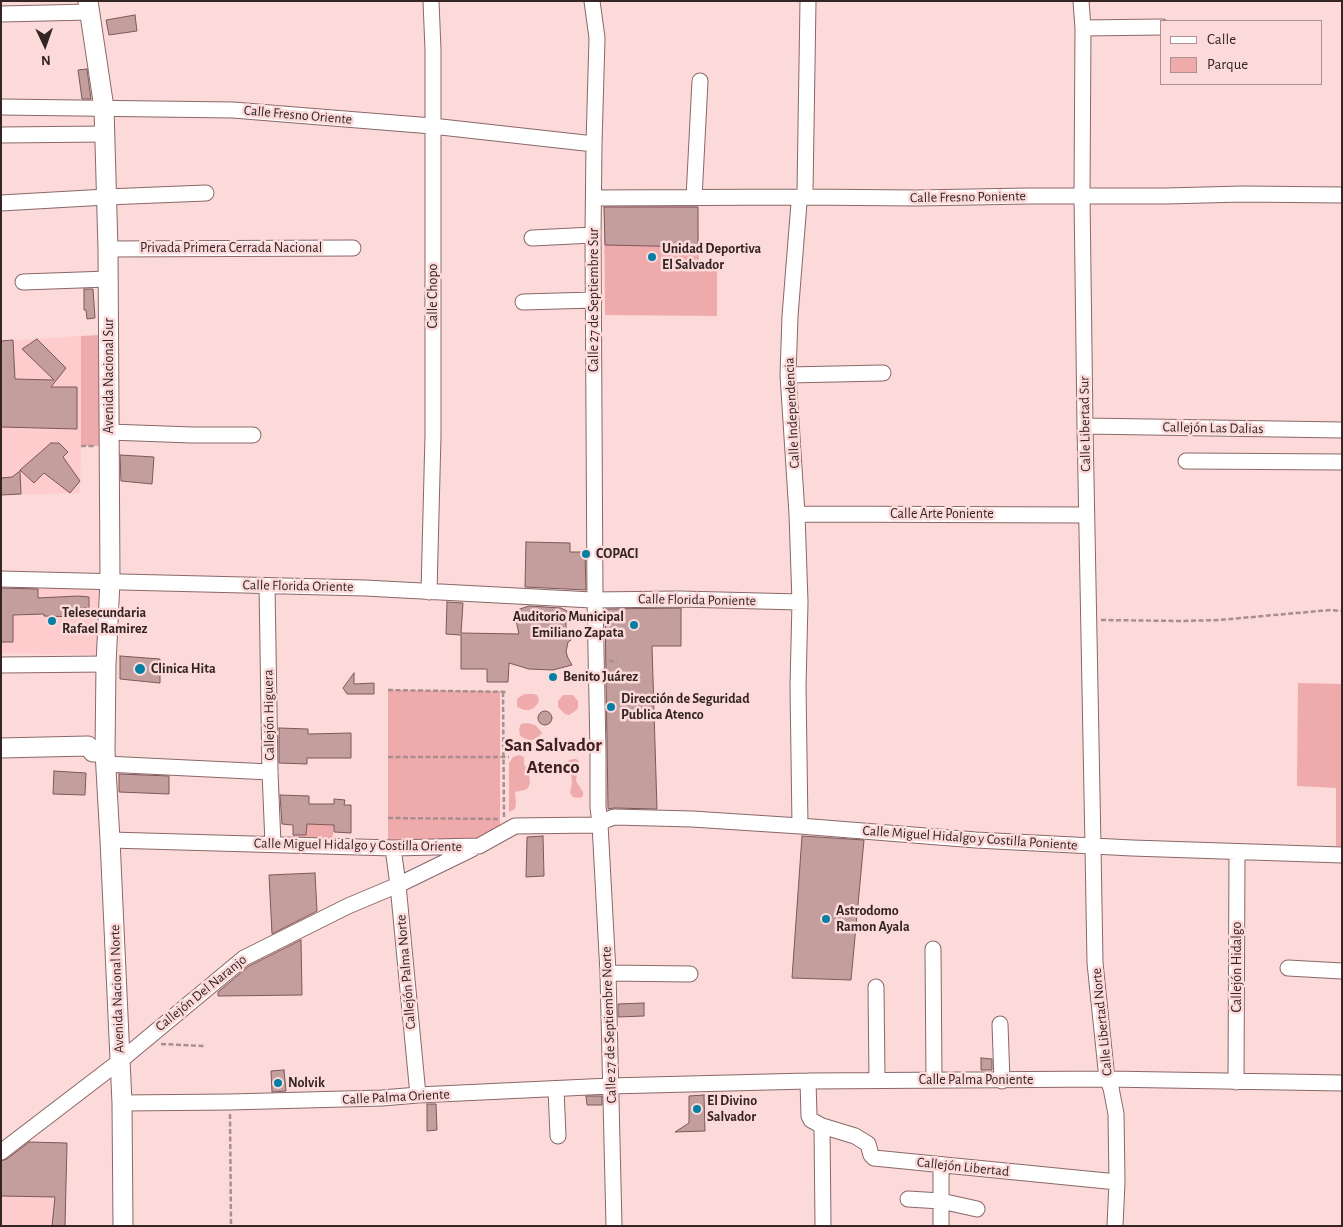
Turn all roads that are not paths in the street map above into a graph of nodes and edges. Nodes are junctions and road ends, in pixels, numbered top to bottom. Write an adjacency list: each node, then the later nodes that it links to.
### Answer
1 (431, 1): 12 (street, Calle Chopo)
2 (592, 1): 15 (street, Calle 27 de Septiembre Sur)
3 (808, 1): 20 (street, Calle Independencia)
4 (1081, 1): 8 (street, Calle Libertad Sur)
5 (89, 7): 6 (street); 11 (main road, Avenida Nacional Sur)
6 (1, 14)
7 (1160, 27): 8 (street)
8 (1083, 28): 18 (street, Calle Libertad Sur)
9 (700, 81): 22 (street)
10 (1, 107): 11 (street, Calle Fresno Oriente)
11 (104, 108): 12 (street, Calle Fresno Oriente); 13 (main road, Avenida Nacional Sur)
12 (432, 126): 15 (street, Calle Fresno Oriente); 45 (street, Calle Chopo)
13 (105, 134): 14 (street); 19 (main road, Avenida Nacional Sur)
14 (1, 135)
15 (594, 144): 21 (street, Calle 27 de Septiembre Sur)
16 (206, 193): 19 (street)
17 (1342, 194): 18 (street, Calle Fresno Poniente)
18 (1082, 196): 20 (street, Calle Fresno Poniente); 34 (street, Calle Libertad Sur)
19 (106, 197): 23 (street); 26 (main road, Avenida Nacional Sur)
20 (801, 197): 22 (street, Calle Fresno Poniente); 33 (street, Calle Independencia)
21 (594, 198): 22 (street, Calle Fresno Poniente); 24 (street, Calle 27 de Septiembre Sur)
22 (694, 198)
23 (1, 203)
24 (593, 235): 25 (street); 30 (street, Calle 27 de Septiembre Sur)
25 (532, 238)
26 (108, 248): 27 (street, Privada Primera Cerrada Nacional); 28 (main road, Avenida Nacional Sur)
27 (353, 248)
28 (108, 279): 29 (street); 36 (main road, Avenida Nacional Sur)
29 (23, 282)
30 (594, 300): 31 (street); 46 (street, Calle 27 de Septiembre Sur)
31 (523, 302)
32 (883, 372): 33 (street)
33 (788, 374): 40 (street, Calle Independencia)
34 (1085, 426): 35 (street, Callejón Las Dalias); 41 (street, Calle Libertad Sur)
35 (1342, 430)
36 (109, 432): 37 (street); 43 (main road, Avenida Nacional Sur)
37 (253, 435)
38 (1186, 461): 39 (street)
39 (1342, 462)
40 (797, 514): 41 (street, Calle Arte Poniente); 47 (street, Calle Independencia)
41 (1086, 515): 59 (street, Calle Libertad Sur)
42 (1, 579): 43 (street, Calle Florida Oriente)
43 (110, 581): 44 (street, Calle Florida Oriente); 48 (main road, Avenida Nacional Sur)
44 (267, 586): 45 (street, Calle Florida Oriente); 53 (street, Callejón Higuera)
45 (429, 592): 46 (street, Calle Florida Oriente)
46 (595, 600): 47 (street, Calle Florida Poniente); 54 (street, Calle 27 de Septiembre Sur)
47 (800, 602): 55 (street, Calle Independencia)
48 (106, 664): 49 (street); 51 (main road, Avenida Nacional Sur)
49 (1, 665)
50 (1, 748): 51 (main road)
51 (101, 756): 52 (main road); 53 (street); 56 (main road, Avenida Nacional Norte)
52 (1, 758)
53 (270, 772): 57 (street, Callejón Higuera)
54 (600, 824): 55 (street, Calle Miguel Hidalgo y Costilla Poniente); 58 (street, Calle Miguel Hidalgo y Costilla Oriente); 67 (street, Calle 27 de Septiembre Norte)
55 (800, 826): 59 (street, Calle Miguel Hidalgo y Costilla Poniente)
56 (110, 840): 57 (street, Calle Miguel Hidalgo y Costilla Oriente); 71 (main road, Avenida Nacional Norte)
57 (274, 844): 60 (street, Calle Miguel Hidalgo y Costilla Oriente)
58 (478, 846): 60 (street, Calle Miguel Hidalgo y Costilla Oriente); 63 (street, Callejón Del Naranjo)
59 (1094, 846): 61 (street, Calle Miguel Hidalgo y Costilla Poniente); 72 (street, Calle Libertad Norte)
60 (393, 848): 63 (street, Callejón Palma Norte)
61 (1237, 852): 62 (street, Calle Miguel Hidalgo y Costilla Poniente); 77 (street, Callejón Hidalgo)
62 (1342, 855)
63 (398, 884): 71 (street, Callejón Del Naranjo); 81 (street, Callejón Palma Norte)
64 (933, 949): 74 (street)
65 (1288, 968): 66 (street)
66 (1342, 971)
67 (608, 974): 68 (street); 79 (street, Calle 27 de Septiembre Norte)
68 (690, 974)
69 (876, 987): 73 (street)
70 (1000, 1024): 75 (street)
71 (120, 1060): 82 (main road, Avenida Nacional Norte); 85 (street, Callejón Del Naranjo)
72 (1107, 1079): 75 (street, Calle Palma Poniente); 77 (street, Calle Palma Poniente); 87 (street, Calle Libertad Norte)
73 (877, 1080): 74 (street, Calle Palma Poniente); 76 (street, Calle Palma Poniente)
74 (934, 1080): 75 (street, Calle Palma Poniente)
75 (1002, 1080)
76 (808, 1081): 79 (street, Calle Palma Poniente); 83 (street)
77 (1236, 1082): 78 (street, Calle Palma Poniente)
78 (1342, 1083)
79 (610, 1086): 80 (street, Calle Palma Oriente); 92 (street, Calle 27 de Septiembre Norte)
80 (556, 1089): 81 (street, Calle Palma Oriente); 84 (street)
81 (418, 1096): 82 (street, Calle Palma Oriente)
82 (122, 1103): 91 (main road, Avenida Nacional Norte)
83 (822, 1126): 86 (street, Callejón Libertad); 93 (street)
84 (558, 1136)
85 (1, 1152)
86 (941, 1165): 87 (street, Callejón Libertad); 89 (street)
87 (1118, 1182): 95 (street, Calle Libertad Norte)
88 (908, 1199): 89 (street)
89 (941, 1201): 90 (street); 94 (street)
90 (977, 1209)
91 (123, 1226)
92 (614, 1226)
93 (823, 1226)
94 (941, 1226)
95 (1115, 1226)

